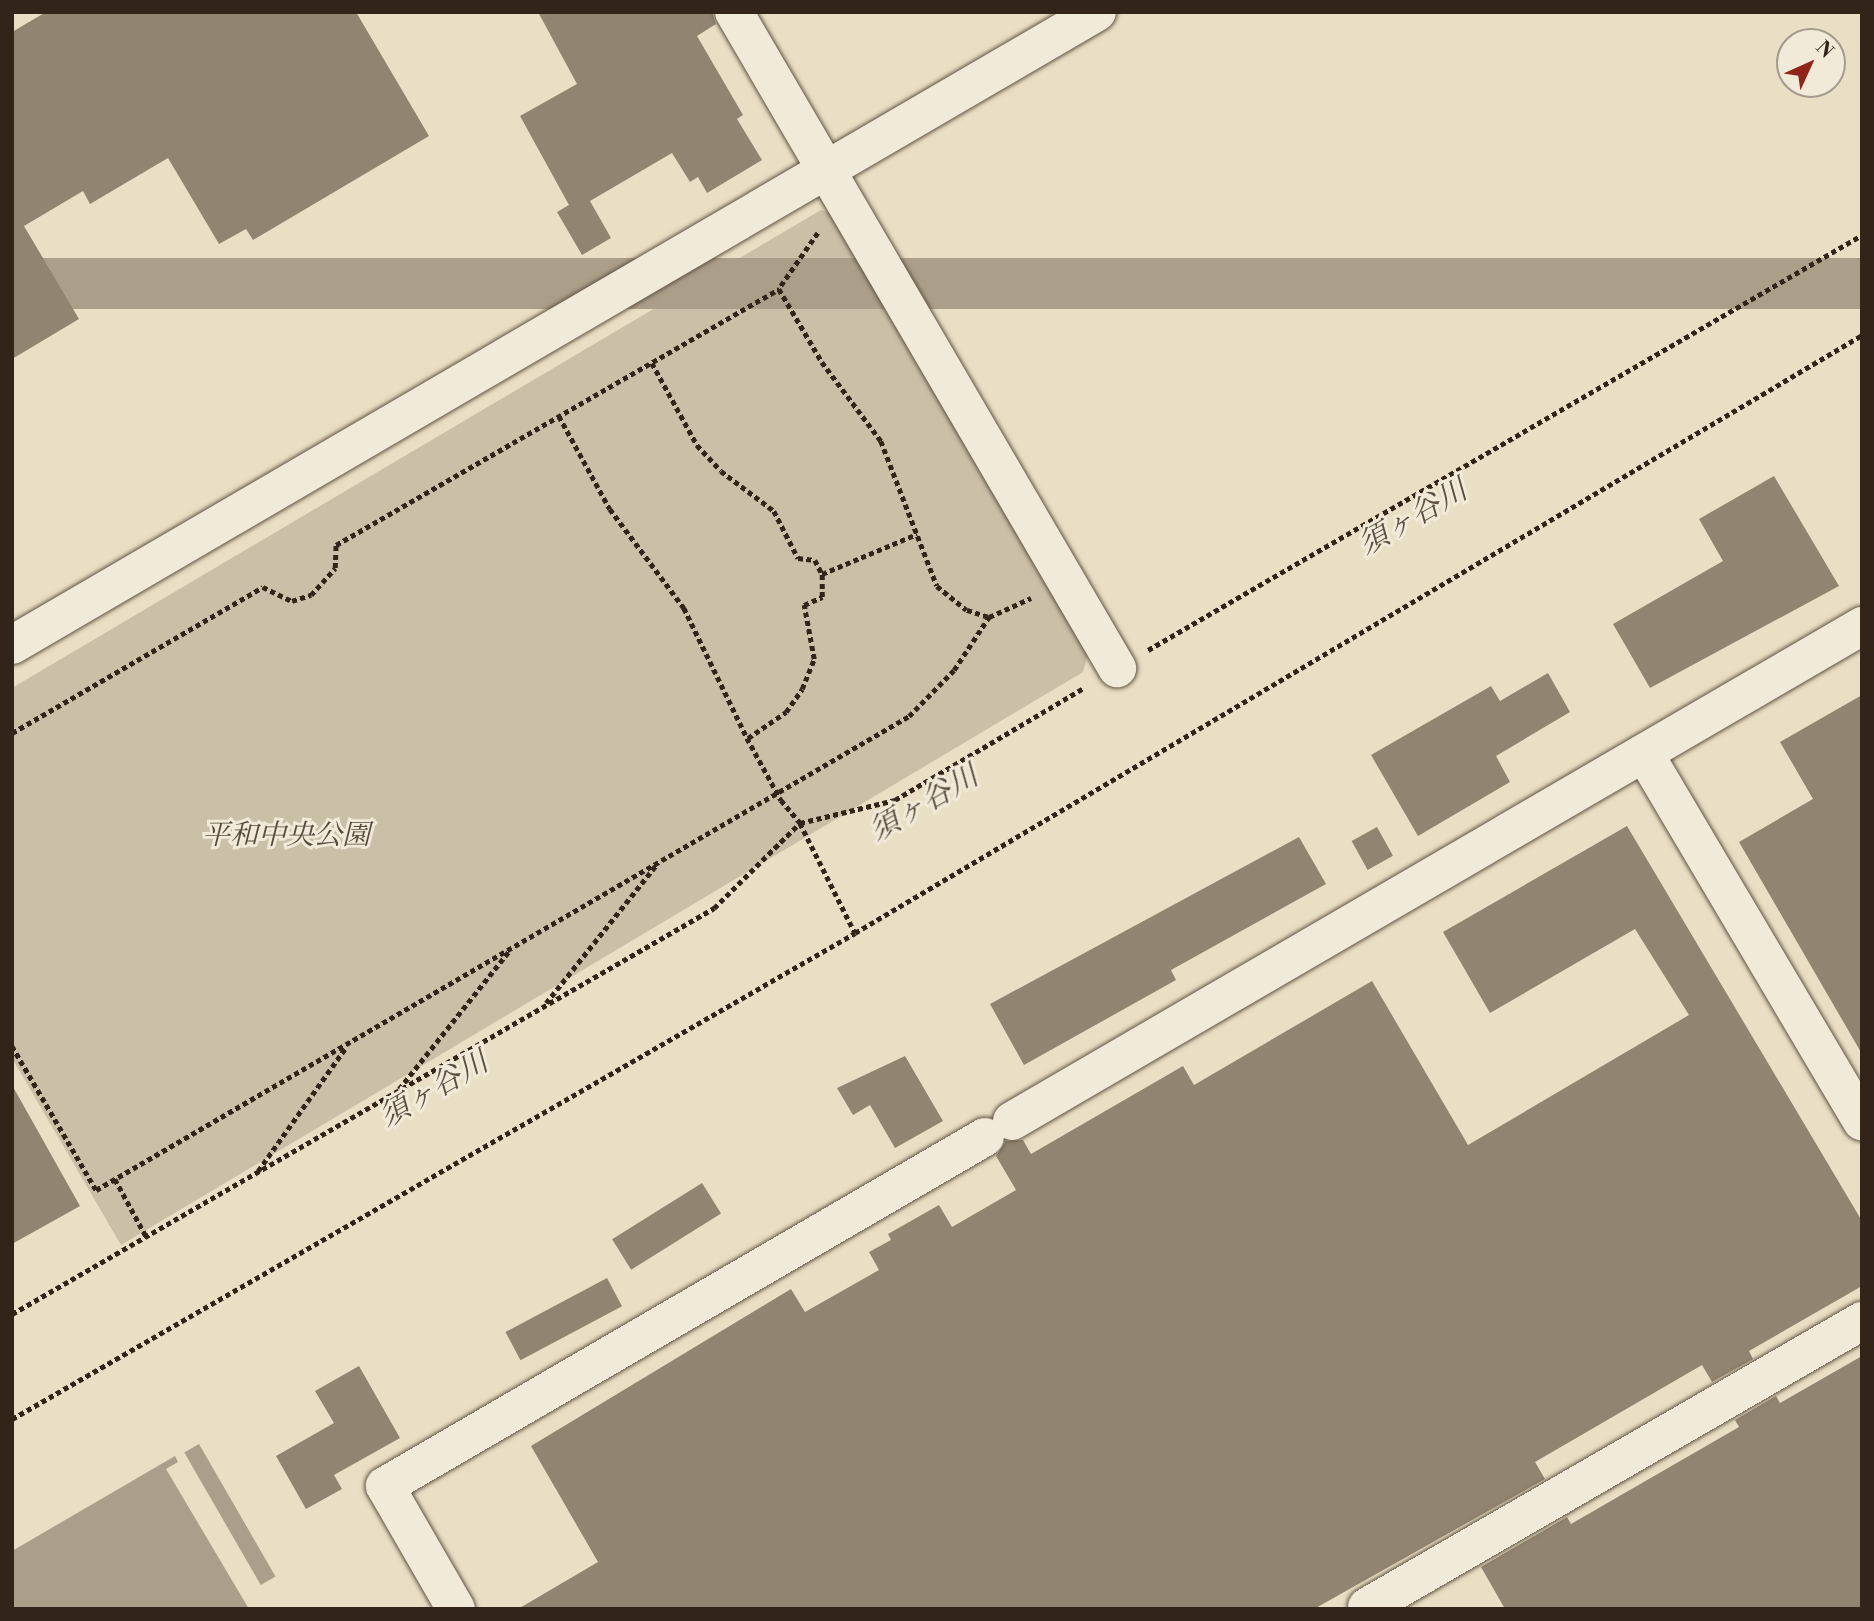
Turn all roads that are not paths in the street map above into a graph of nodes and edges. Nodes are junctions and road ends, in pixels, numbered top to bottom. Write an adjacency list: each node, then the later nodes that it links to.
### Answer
1 (734, 12): 3 (street)
2 (1097, 12): 3 (street)
3 (826, 170): 5 (street); 6 (street)
4 (1862, 626): 7 (street)
5 (12, 645)
6 (1116, 668)
7 (1644, 753): 8 (street); 11 (street)
8 (1862, 1122)
9 (1862, 1321): 10 (street)
10 (1367, 1607)
11 (456, 1609)

